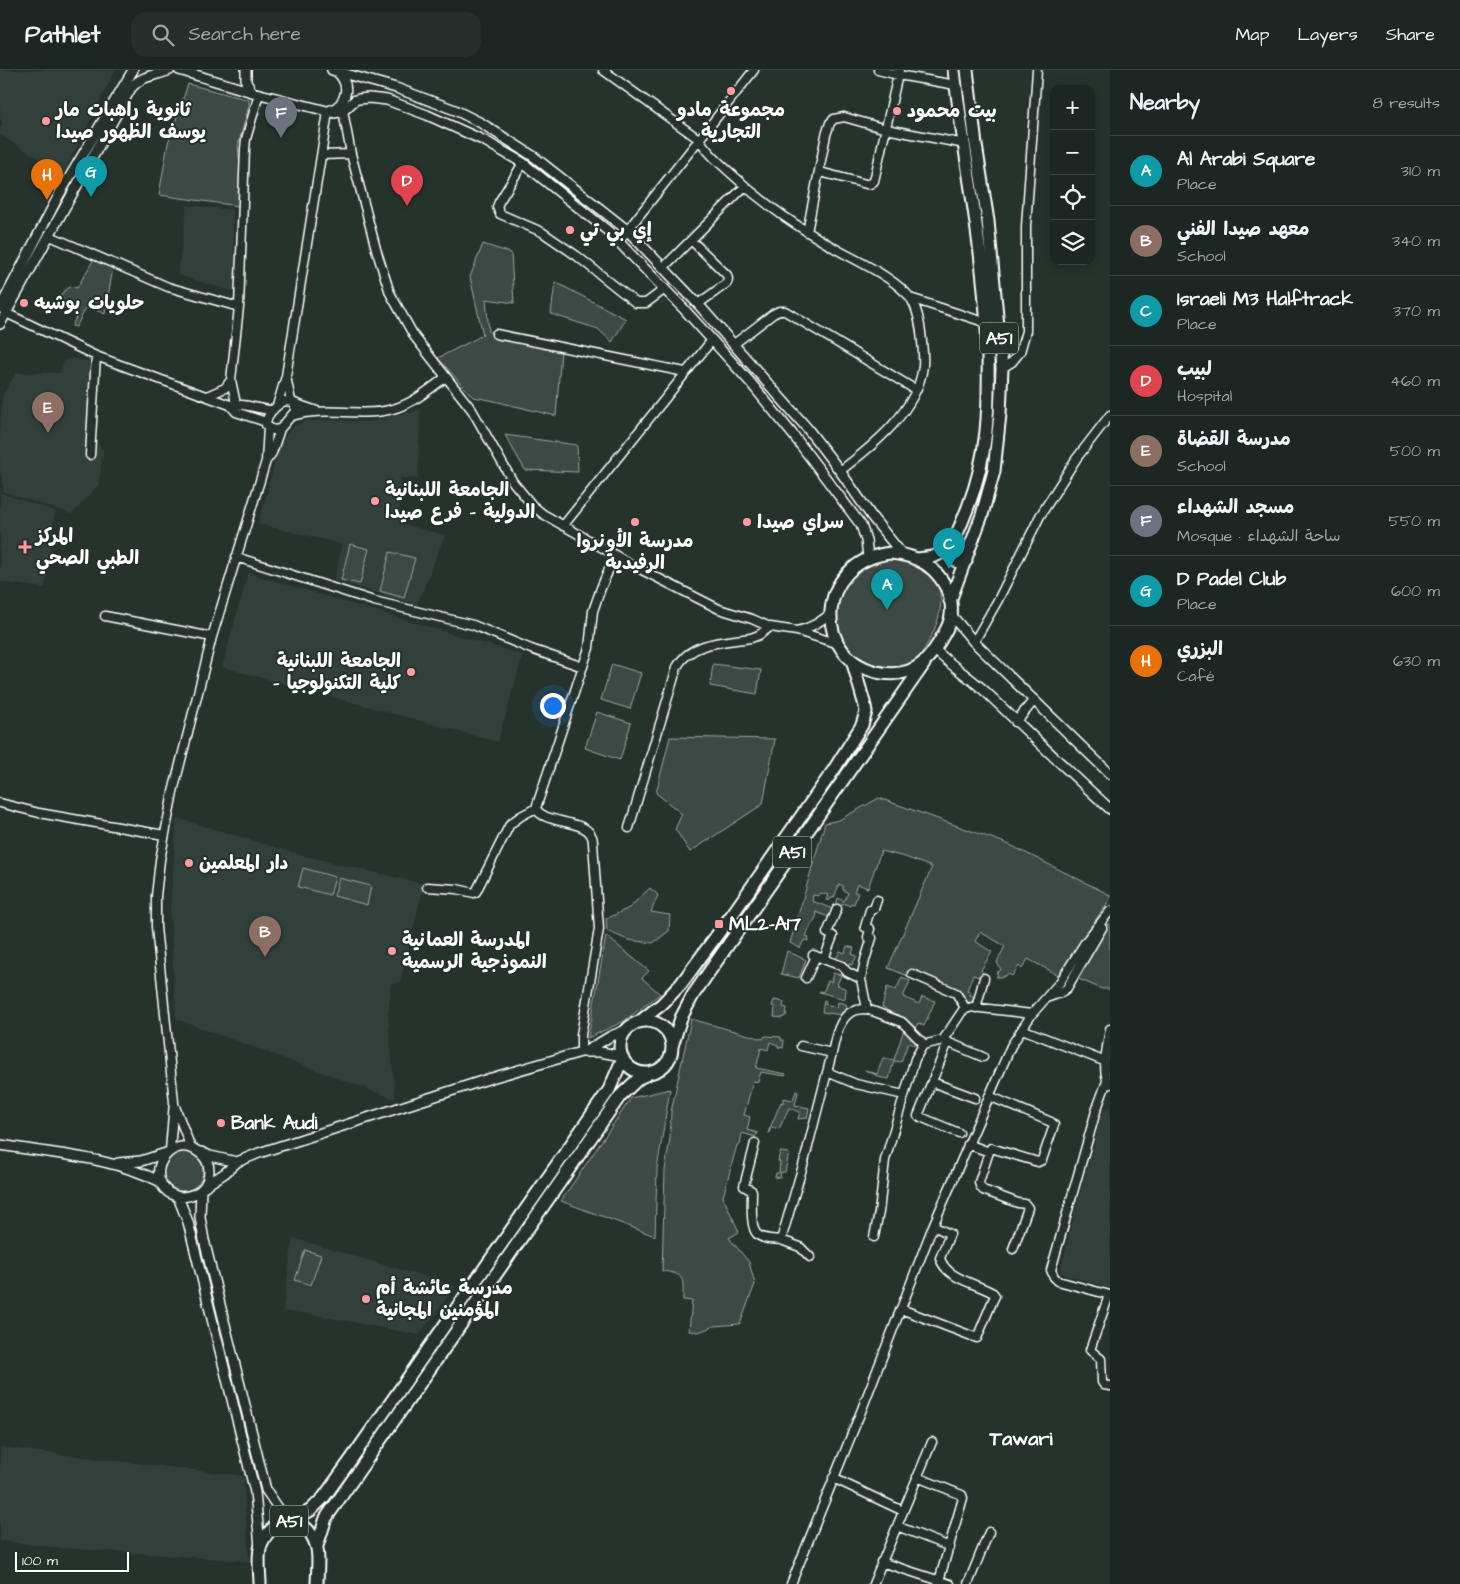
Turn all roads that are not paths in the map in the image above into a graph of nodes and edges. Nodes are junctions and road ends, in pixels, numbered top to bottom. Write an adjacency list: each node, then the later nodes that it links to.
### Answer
1 (133, 70): 14 (main road)
2 (170, 70): 14 (main road)
3 (180, 70): 15 (main road)
4 (246, 70): 15 (main road)
5 (335, 70): 16 (main road); 26 (main road)
6 (603, 70): 19 (street)
7 (754, 70): 19 (street)
8 (878, 70): 12 (street)
9 (954, 70): 13 (highway, A51)
10 (967, 70): 43 (highway, A51)
11 (1037, 70): 43 (street)
12 (898, 73): 13 (street); 18 (street)
13 (956, 85): 20 (highway, A51)
14 (127, 86): 28 (main road); 36 (main road)
15 (256, 93): 17 (main road); 35 (street)
16 (343, 106): 17 (main road); 21 (street); 23 (main road)
17 (328, 112): 22 (street)
18 (886, 129): 20 (street); 24 (street); 24 (street)
19 (700, 140): 25 (street); 26 (street)
20 (965, 144): 37 (highway, A51)
21 (351, 154): 22 (street); 46 (street)
22 (322, 155): 45 (street)
23 (523, 163): 30 (main road); 32 (street)
24 (820, 172): 27 (street)
25 (744, 186): 27 (street); 29 (street)
26 (627, 230): 30 (street); 31 (main road)
27 (807, 232): 33 (street)
28 (50, 236): 35 (street); 36 (main road)
29 (691, 240): 31 (street); 34 (street)
30 (619, 241): 32 (main road)
31 (663, 268): 34 (main road)
32 (664, 289): 40 (main road)
33 (910, 298): 37 (street); 48 (street)
34 (698, 304): 41 (main road)
35 (239, 308): 47 (street)
36 (3, 310): 38 (main road); 42 (street)
37 (987, 323): 64 (highway, A51)
38 (0, 324)
39 (496, 334): 44 (street)
40 (712, 340): 44 (street); 57 (main road)
41 (734, 344): 48 (street); 52 (main road)
42 (96, 356): 49 (street); 60 (street)
43 (1002, 368): 70 (highway, A51)
44 (685, 372): 63 (street)
45 (286, 376): 50 (street); 53 (street)
46 (446, 377): 54 (street); 63 (street)
47 (232, 380): 49 (street); 51 (street)
48 (916, 390): 62 (street)
49 (207, 396): 51 (street)
50 (292, 402): 53 (street); 54 (street); 56 (street)
51 (233, 404): 53 (street); 58 (street)
52 (790, 407): 57 (main road); 62 (main road)
53 (275, 408): 58 (street)
54 (317, 410): 56 (street)
55 (1110, 414): 78 (street)
56 (292, 416): 59 (street)
57 (779, 416): 68 (main road)
58 (267, 425): 59 (street); 61 (street)
59 (280, 429): 61 (street)
60 (90, 456)
61 (266, 461): 67 (street)
62 (840, 471): 65 (main road)
63 (563, 526): 66 (street)
64 (949, 547): 69 (highway); 70 (highway)
65 (902, 554): 68 (highway, A51); 69 (highway, A51)
66 (615, 555): 75 (street); 83 (street)
67 (236, 557): 77 (street); 83 (street)
68 (868, 558): 72 (highway, A51)
69 (916, 559): 71 (highway, A51)
70 (966, 561): 71 (highway, A51)
71 (950, 601): 74 (highway, A51)
72 (830, 613): 76 (street); 79 (highway, A51)
73 (105, 616): 77 (street)
74 (952, 616): 78 (main road); 80 (highway, A51)
75 (770, 627): 76 (street); 90 (street)
76 (797, 631): 79 (street)
77 (212, 637): 91 (street)
78 (974, 642): 84 (main road)
79 (839, 644): 81 (highway, A51)
80 (934, 649): 82 (highway, A51); 85 (main road)
81 (852, 660): 82 (highway, A51); 107 (highway, A51)
82 (924, 664): 113 (highway, A51)
83 (583, 667): 88 (street)
84 (1034, 700): 85 (main road); 86 (main road)
85 (1016, 722): 89 (main road)
86 (1110, 774)
87 (0, 803): 91 (street)
88 (536, 808): 92 (street); 115 (street)
89 (1110, 809)
90 (629, 828)
91 (164, 835): 127 (street)
92 (427, 887)
93 (877, 900): 101 (street)
94 (837, 908): 97 (street)
95 (1110, 911): 102 (street)
96 (1109, 919): 102 (street)
97 (817, 956): 99 (street); 101 (street)
98 (912, 974): 105 (street)
99 (806, 978)
100 (984, 978): 104 (street)
101 (861, 979): 103 (street)
102 (1049, 997): 106 (street)
103 (867, 1008): 112 (street); 116 (street)
104 (976, 1008): 105 (street); 106 (street)
105 (966, 1009): 111 (street)
106 (1032, 1014): 108 (street)
107 (640, 1022): 110 (highway, A51); 113 (highway)
108 (1022, 1029): 119 (street); 125 (street)
109 (1110, 1029): 119 (street)
110 (626, 1030): 115 (main road); 117 (highway, A51)
111 (945, 1041): 112 (street); 118 (street); 122 (street)
112 (924, 1044): 124 (street)
113 (672, 1046): 120 (highway, A51)
114 (801, 1046): 116 (street)
115 (583, 1052): 117 (main road); 135 (main road)
116 (832, 1053): 121 (street)
117 (622, 1057): 120 (highway); 152 (highway, A51)
118 (982, 1057)
119 (1106, 1062): 123 (street)
120 (652, 1072): 155 (highway, A51)
121 (827, 1072): 124 (street); 142 (street)
122 (932, 1082): 126 (street); 128 (street)
123 (1108, 1083): 145 (street)
124 (904, 1095): 141 (street)
125 (989, 1096): 130 (street); 134 (street)
126 (975, 1098)
127 (174, 1102): 132 (street); 133 (street)
128 (959, 1133)
129 (755, 1143): 142 (street)
130 (968, 1144): 134 (street); 140 (street)
131 (0, 1145): 136 (main road)
132 (194, 1149): 133 (main road); 135 (main road); 138 (main road)
133 (169, 1151): 136 (main road); 137 (main road)
134 (989, 1152): 143 (street)
135 (236, 1162): 138 (main road)
136 (116, 1164): 137 (main road)
137 (160, 1182): 139 (main road)
138 (203, 1188): 139 (main road); 152 (main road)
139 (178, 1196): 156 (main road)
140 (933, 1226): 146 (street); 146 (street)
141 (874, 1238)
142 (781, 1240): 144 (street)
143 (1013, 1249)
144 (810, 1257)
145 (1110, 1295): 147 (street)
146 (901, 1309): 150 (street)
147 (1110, 1386)
148 (932, 1442): 149 (street)
149 (917, 1477): 151 (street); 157 (street)
150 (833, 1478): 151 (street); 162 (street)
151 (903, 1511): 153 (street)
152 (290, 1521): 155 (highway, A51); 156 (highway, A51)
153 (897, 1526): 157 (street); 158 (street)
154 (989, 1532): 165 (street)
155 (317, 1546): 161 (highway, A51)
156 (260, 1547): 160 (highway, A51)
157 (950, 1547): 159 (street)
158 (881, 1562): 159 (street); 163 (street)
159 (939, 1581): 164 (street)
160 (260, 1584)
161 (317, 1584)
162 (790, 1584)
163 (872, 1584)
164 (950, 1584)
165 (968, 1584)

